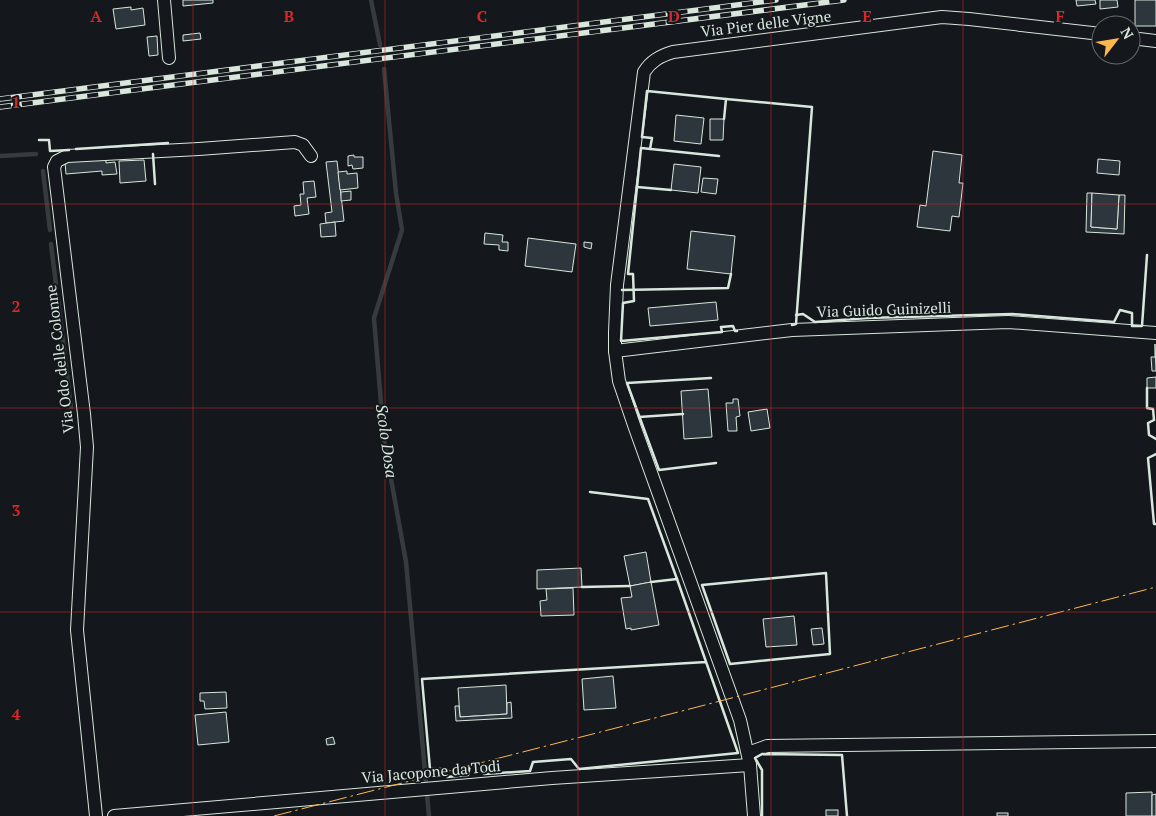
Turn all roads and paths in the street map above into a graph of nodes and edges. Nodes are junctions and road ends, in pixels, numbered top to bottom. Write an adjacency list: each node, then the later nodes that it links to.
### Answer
1 (164, 0): 5 (street)
2 (1091, 33): 8 (street, Via Pier delle Vigne)
3 (1141, 39): 4 (street)
4 (1156, 41)
5 (169, 58)
6 (311, 156): 11 (street, Via Odo delle Colonne)
7 (1156, 333): 8 (street, Via Guido Guinizelli)
8 (615, 351): 10 (street)
9 (1156, 741): 10 (street, Via Jacopone da Todi)
10 (749, 759): 12 (street, Via Jacopone da Todi); 13 (street)
11 (96, 816)
12 (114, 816)
13 (754, 816)

